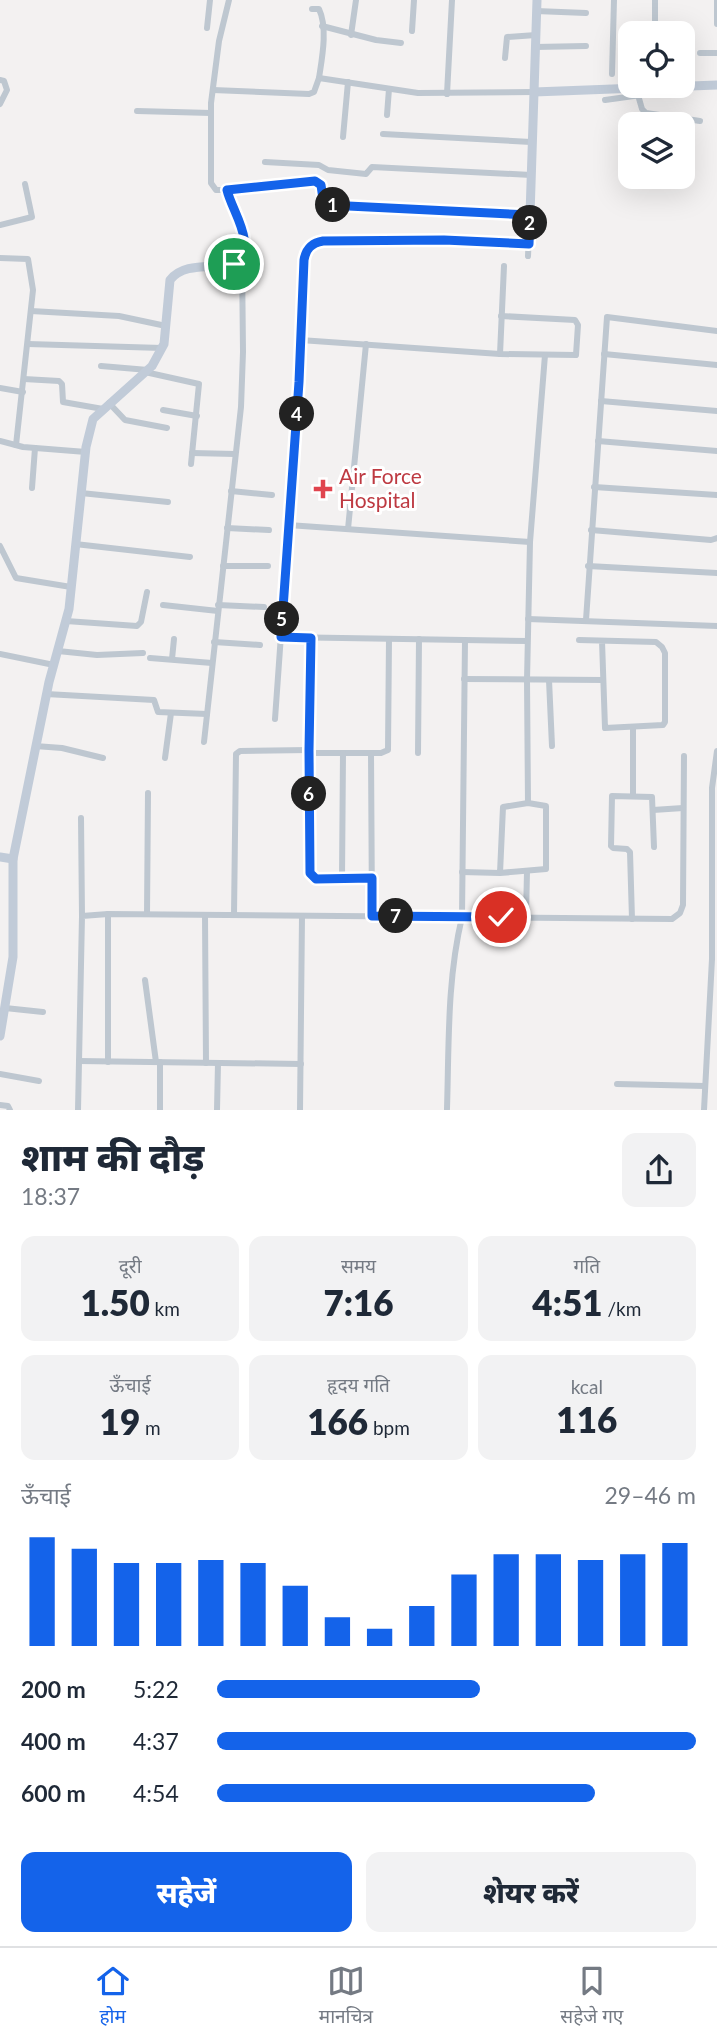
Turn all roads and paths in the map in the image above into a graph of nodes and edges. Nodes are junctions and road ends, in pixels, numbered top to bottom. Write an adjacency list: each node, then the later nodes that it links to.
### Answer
1 (210, 0): 16 (street)
2 (229, 0): 32 (street)
3 (356, 0): 18 (street)
4 (414, 0): 17 (street)
5 (452, 0): 34 (street)
6 (537, 0): 11 (street)
7 (614, 0): 26 (street)
8 (655, 0): 13 (street)
9 (717, 0): 14 (street)
10 (312, 9): 15 (street)
11 (537, 12): 12 (street); 19 (street)
12 (586, 13)
13 (655, 21)
14 (717, 24)
15 (322, 26): 18 (street); 27 (street)
16 (207, 28)
17 (412, 31)
18 (351, 35): 20 (street)
19 (536, 35): 22 (street); 25 (street)
20 (401, 43)
21 (586, 46): 22 (street)
22 (535, 47): 33 (street)
23 (700, 53): 24 (street)
24 (717, 53)
25 (506, 58)
26 (612, 75)
27 (319, 78): 29 (street); 32 (street)
28 (0, 80): 38 (street)
29 (348, 82): 31 (street); 44 (street)
30 (717, 85): 33 (street)
31 (389, 89): 34 (street); 41 (street)
32 (213, 90): 40 (street)
33 (534, 92): 34 (street); 45 (street)
34 (447, 94)
35 (619, 98): 37 (street)
36 (640, 98): 42 (street)
37 (605, 100)
38 (0, 104)
39 (137, 111): 40 (street)
40 (211, 113): 49 (street)
41 (387, 115)
42 (700, 121)
43 (383, 134): 45 (street)
44 (344, 137)
45 (531, 142): 47 (street)
46 (265, 162): 47 (street)
47 (531, 175): 50 (street)
48 (24, 184): 51 (street)
49 (227, 190): 50 (street); 55 (street)
50 (530, 215): 52 (street)
51 (0, 225)
52 (529, 244): 53 (street); 61 (street)
53 (528, 256)
54 (0, 258): 57 (street)
55 (242, 258): 59 (street); 87 (street)
56 (504, 265): 58 (street)
57 (31, 311): 59 (street); 62 (street)
58 (502, 316): 65 (street); 67 (street)
59 (166, 326): 64 (street)
60 (717, 331): 66 (street)
61 (300, 340): 63 (street); 96 (street)
62 (28, 344): 64 (street); 71 (street)
63 (366, 344): 65 (street); 98 (street)
64 (162, 348): 70 (street)
65 (500, 354): 67 (street)
66 (604, 354): 68 (street); 74 (street)
67 (545, 355): 102 (street)
68 (717, 365)
69 (101, 366): 70 (street)
70 (147, 371): 75 (street); 78 (street)
71 (24, 379): 73 (street); 75 (street)
72 (0, 388): 73 (street)
73 (23, 392): 82 (street)
74 (601, 401): 77 (street); 81 (street)
75 (106, 406): 79 (street); 85 (street)
76 (163, 410): 78 (street)
77 (717, 411)
78 (197, 416): 86 (street)
79 (167, 428)
80 (0, 441): 82 (street)
81 (598, 441): 84 (street); 89 (street)
82 (16, 445): 83 (street)
83 (35, 448): 85 (street); 90 (street)
84 (717, 451)
85 (86, 452): 92 (street)
86 (192, 453): 87 (street); 88 (street)
87 (235, 454): 91 (street)
88 (191, 464)
89 (594, 487): 94 (street); 100 (street)
90 (32, 488)
91 (231, 491): 93 (street); 97 (street)
92 (81, 493): 95 (street); 103 (street)
93 (272, 495)
94 (717, 495)
95 (168, 502)
96 (288, 525): 98 (street); 119 (street)
97 (227, 528): 99 (street); 106 (street)
98 (348, 529): 102 (street)
99 (269, 530)
100 (591, 530): 101 (street); 108 (street)
101 (717, 538)
102 (530, 542): 115 (street)
103 (75, 544): 105 (street); 110 (street)
104 (0, 546): 110 (street)
105 (190, 557)
106 (223, 566): 107 (street); 114 (street)
107 (268, 566)
108 (588, 566): 109 (street); 116 (street)
109 (717, 573)
110 (71, 587): 117 (street)
111 (148, 592): 117 (street)
112 (163, 605): 114 (street)
113 (264, 607): 114 (street)
114 (218, 608): 128 (street)
115 (528, 619): 116 (street); 126 (street)
116 (586, 620): 118 (street)
117 (66, 621): 130 (street)
118 (717, 626)
119 (281, 637): 120 (street); 144 (street)
120 (311, 638): 122 (street); 150 (street)
121 (174, 639): 134 (street)
122 (389, 639): 123 (street); 152 (street)
123 (418, 639): 124 (street); 153 (street)
124 (465, 640): 126 (street); 137 (street)
125 (579, 640): 127 (street)
126 (527, 641): 138 (street)
127 (602, 641): 140 (street); 145 (street)
128 (214, 642): 129 (street); 135 (street)
129 (260, 645)
130 (58, 651): 131 (street); 136 (street)
131 (143, 653)
132 (0, 654): 136 (street)
133 (150, 658): 134 (street)
134 (172, 659): 135 (street)
135 (212, 663): 143 (street)
136 (54, 665): 141 (street)
137 (464, 679): 138 (street); 169 (street)
138 (527, 680): 139 (street); 160 (street)
139 (549, 680): 140 (street); 148 (street)
140 (603, 680): 145 (street)
141 (46, 694): 142 (street); 147 (street)
142 (171, 713): 143 (street); 156 (street)
143 (206, 714): 146 (street)
144 (275, 719)
145 (633, 727): 159 (street)
146 (204, 742)
147 (35, 746): 155 (street); 167 (street)
148 (552, 746)
149 (717, 751): 157 (street)
150 (309, 752): 151 (street); 171 (street); 176 (street)
151 (343, 753): 152 (street); 171 (street)
152 (371, 753): 172 (street)
153 (418, 753)
154 (684, 756): 161 (street)
155 (103, 758)
156 (165, 758)
157 (715, 788): 164 (street)
158 (148, 793): 174 (street)
159 (633, 796): 162 (street); 182 (street)
160 (528, 803): 168 (street); 170 (street)
161 (683, 808): 162 (street); 182 (street)
162 (653, 810): 165 (street)
163 (81, 818): 177 (street)
164 (715, 827): 196 (street)
165 (654, 847)
166 (0, 857): 167 (street)
167 (13, 859): 184 (street)
168 (527, 871): 170 (street); 181 (street)
169 (462, 872): 170 (street); 180 (street)
170 (500, 873)
171 (342, 878): 172 (street)
172 (372, 878): 179 (street)
173 (108, 914): 174 (street); 177 (street); 188 (street)
174 (147, 914): 175 (street)
175 (205, 915): 176 (street); 190 (street)
176 (234, 915): 178 (street)
177 (82, 916): 187 (street)
178 (302, 916): 179 (street); 192 (street)
179 (372, 916): 180 (street)
180 (462, 917): 181 (street); 198 (street)
181 (526, 918): 182 (street)
182 (632, 919)
183 (145, 980): 189 (street)
184 (5, 1008): 185 (street); 186 (street)
185 (43, 1012)
186 (0, 1036)
187 (79, 1061): 188 (street); 200 (street)
188 (107, 1062): 189 (street)
189 (158, 1062): 190 (street); 201 (street)
190 (206, 1063): 191 (street)
191 (218, 1063): 192 (street); 202 (street)
192 (300, 1064): 203 (street)
193 (0, 1074): 194 (street)
194 (39, 1081)
195 (617, 1084): 196 (street)
196 (705, 1086): 204 (street)
197 (0, 1105): 199 (street)
198 (447, 1109)
199 (10, 1110)
200 (78, 1110)
201 (160, 1110)
202 (218, 1110)
203 (300, 1110)
204 (704, 1110)

